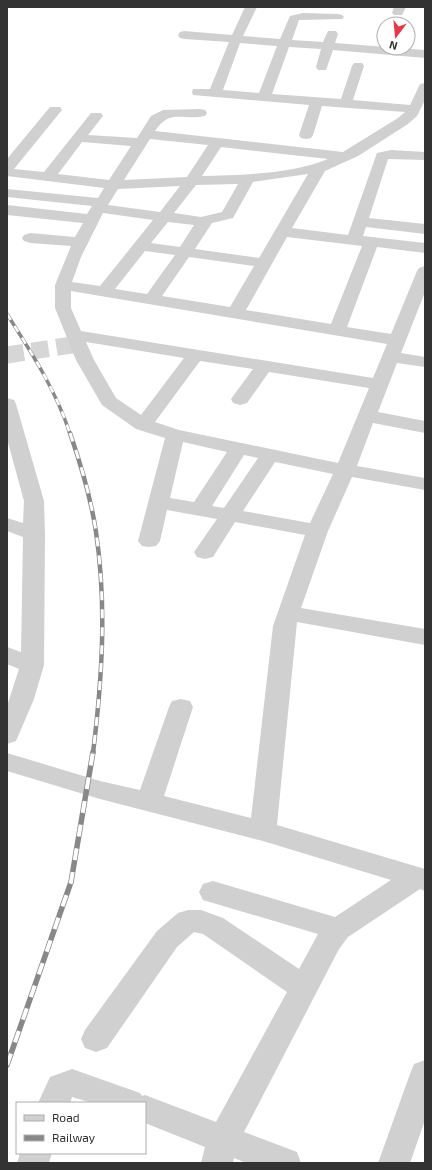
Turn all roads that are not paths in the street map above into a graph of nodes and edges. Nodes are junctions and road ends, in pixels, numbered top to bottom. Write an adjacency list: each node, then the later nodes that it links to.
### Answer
1 (251, 7): 4 (street)
2 (340, 12): 5 (street); 6 (street)
3 (184, 35): 4 (street)
4 (236, 39): 5 (street); 12 (street)
5 (284, 44): 6 (street); 13 (street)
6 (328, 47): 7 (street); 9 (street)
7 (376, 50)
8 (358, 66): 15 (street)
9 (322, 67)
10 (425, 87): 16 (street)
11 (198, 92): 12 (street)
12 (215, 93): 13 (street)
13 (264, 97): 14 (street)
14 (317, 101): 15 (street); 20 (street)
15 (346, 103): 16 (street)
16 (415, 109): 25 (street)
17 (55, 110): 26 (street)
18 (200, 113): 22 (street)
19 (96, 116): 21 (street)
20 (306, 135)
21 (79, 138): 22 (street); 29 (street)
22 (144, 138): 23 (street); 32 (street)
23 (217, 142): 25 (street); 31 (street)
24 (425, 156): 38 (street)
25 (345, 157): 27 (street)
26 (7, 168)
27 (319, 168): 30 (street); 40 (street)
28 (7, 172): 29 (street)
29 (48, 177): 32 (street)
30 (248, 178): 31 (street); 37 (street)
31 (191, 182): 32 (street); 36 (street)
32 (113, 185): 35 (street)
33 (7, 193): 35 (street)
34 (7, 210): 35 (street)
35 (98, 210): 36 (street); 43 (street)
36 (163, 217): 37 (street); 45 (street)
37 (204, 222): 47 (street)
38 (359, 222): 39 (street); 42 (street)
39 (425, 229)
40 (282, 232): 42 (street); 48 (street)
41 (30, 238): 43 (street)
42 (354, 240): 44 (street)
43 (80, 242): 50 (street)
44 (371, 242): 46 (street); 54 (street)
45 (141, 246): 47 (street); 51 (street)
46 (425, 248)
47 (185, 252): 48 (street); 52 (street)
48 (264, 263): 53 (street)
49 (425, 271): 56 (street)
50 (63, 285): 51 (street); 55 (street)
51 (104, 292): 52 (street)
52 (152, 300): 53 (street)
53 (235, 314): 54 (street)
54 (337, 331): 56 (street)
55 (74, 335): 57 (street); 64 (street)
56 (394, 348): 58 (street); 60 (street)
57 (195, 355): 59 (street); 64 (street)
58 (425, 362)
59 (264, 366): 60 (street); 61 (street)
60 (379, 384): 63 (street)
61 (240, 399)
62 (7, 404): 69 (street)
63 (366, 416): 65 (street); 70 (street)
64 (143, 425): 66 (street)
65 (425, 427)
66 (175, 435): 67 (street); 72 (street)
67 (239, 448): 68 (street); 73 (street)
68 (270, 455): 70 (street); 74 (street)
69 (15, 461): 77 (street)
70 (345, 470): 71 (street); 76 (street)
71 (425, 484)
72 (159, 502): 73 (street); 78 (street)
73 (200, 510): 74 (street)
74 (230, 516): 76 (street); 79 (street)
75 (7, 524): 77 (street)
76 (317, 531): 80 (street)
77 (34, 534): 83 (street)
78 (149, 541)
79 (206, 552)
80 (289, 613): 81 (street); 88 (street)
81 (425, 637)
82 (7, 655): 83 (street)
83 (32, 665): 85 (street)
84 (181, 707): 87 (street)
85 (7, 735)
86 (7, 762): 87 (street)
87 (149, 802): 88 (street)
88 (263, 831): 89 (street)
89 (421, 879): 91 (street)
90 (213, 892): 91 (street)
91 (338, 930): 92 (street)
92 (304, 988): 93 (street); 98 (street)
93 (96, 1039)
94 (425, 1074): 100 (street)
95 (54, 1102): 96 (street)
96 (126, 1102)
97 (146, 1110): 98 (street)
98 (220, 1151): 99 (street)
99 (285, 1163)
100 (394, 1163)

